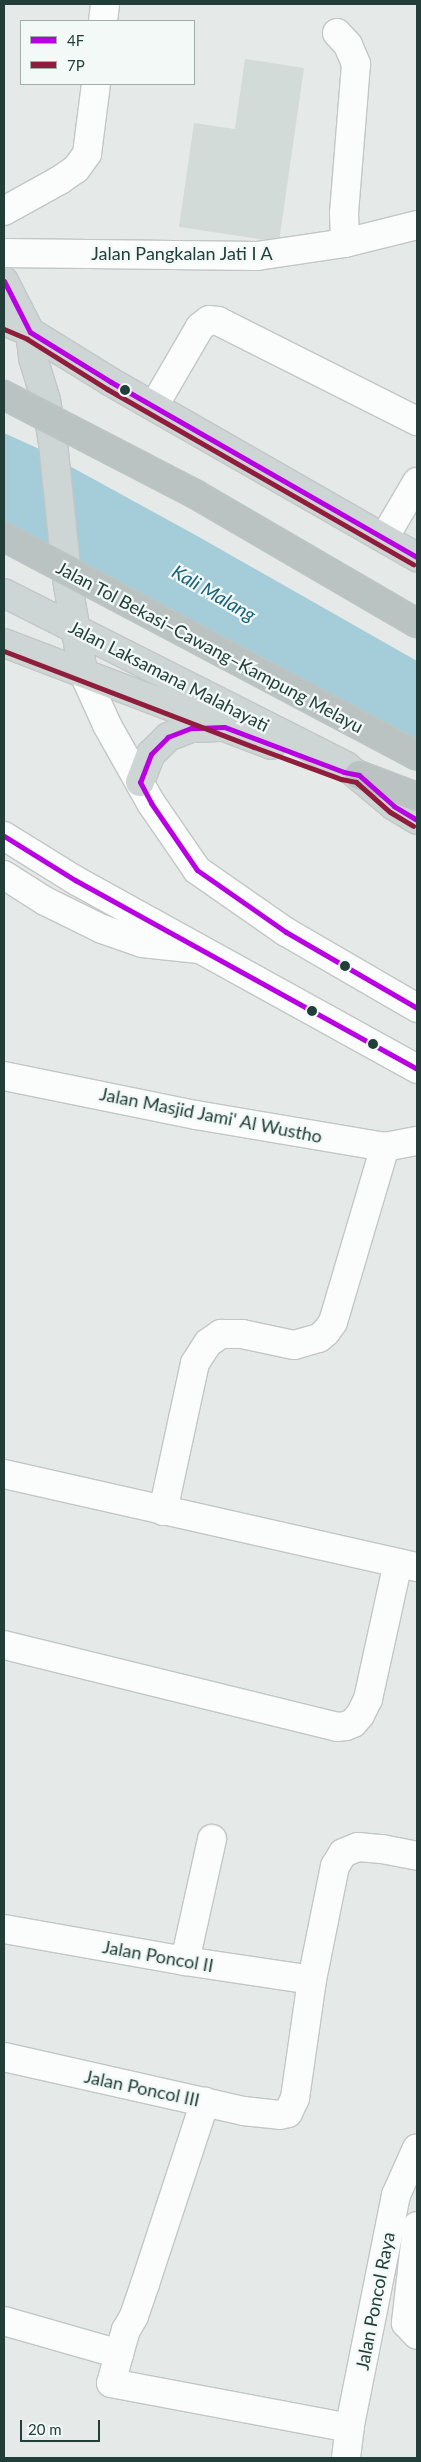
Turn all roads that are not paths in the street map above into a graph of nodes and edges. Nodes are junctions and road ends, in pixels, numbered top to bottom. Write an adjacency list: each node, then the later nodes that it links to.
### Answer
1 (106, 4): 2 (street)
2 (103, 20)
3 (337, 33): 7 (street)
4 (96, 85): 5 (street)
5 (4, 211)
6 (417, 225): 7 (street, Jalan Pangkalan Jati I A)
7 (345, 243): 8 (street, Jalan Pangkalan Jati I A)
8 (4, 253)
9 (4, 280): 11 (main road)
10 (4, 321): 11 (main road)
11 (30, 332): 13 (main road); 21 (main road)
12 (4, 395): 20 (highway, bridge)
13 (154, 406): 14 (street); 17 (main road)
14 (417, 421)
15 (417, 482): 17 (street)
16 (4, 537): 25 (highway, Jalan Tol Bekasi–Cawang–Kampung Melayu, bridge)
17 (384, 538): 18 (main road)
18 (417, 557)
19 (4, 593): 21 (main road, Jalan Laksamana Malahayati)
20 (417, 623)
21 (75, 628): 23 (main road); 26 (main road, Jalan Laksamana Malahayati)
22 (4, 643): 23 (main road, Jalan Laksamana Malahayati)
23 (82, 672): 24 (main road, Jalan Laksamana Malahayati); 27 (street)
24 (224, 727): 26 (main road, Jalan Laksamana Malahayati); 27 (main road)
25 (417, 756)
26 (360, 775): 28 (highway); 29 (main road, Jalan Laksamana Malahayati)
27 (140, 782): 33 (street)
28 (417, 796)
29 (417, 820)
30 (4, 836): 32 (street)
31 (4, 875): 32 (street)
32 (197, 949): 34 (street)
33 (417, 1008)
34 (417, 1069)
35 (4, 1076): 37 (street, Jalan Masjid Jami' Al Wustho)
36 (417, 1140): 37 (street, Jalan Masjid Jami' Al Wustho)
37 (385, 1147): 39 (street)
38 (4, 1474): 39 (street)
39 (163, 1511): 40 (street)
40 (408, 1565): 41 (street)
41 (4, 1645)
42 (212, 1839): 45 (street)
43 (417, 1856): 46 (street)
44 (4, 1929): 45 (street, Jalan Poncol II)
45 (185, 1961): 46 (street, Jalan Poncol II)
46 (312, 1980): 48 (street, Jalan Poncol III)
47 (4, 2057): 48 (street, Jalan Poncol III)
48 (205, 2102): 53 (street)
49 (417, 2148): 54 (street, Jalan Poncol Raya)
50 (417, 2226): 52 (street)
51 (4, 2321): 53 (street)
52 (417, 2335)
53 (119, 2354): 54 (street)
54 (350, 2428): 55 (street, Jalan Poncol Raya)
55 (346, 2458)

